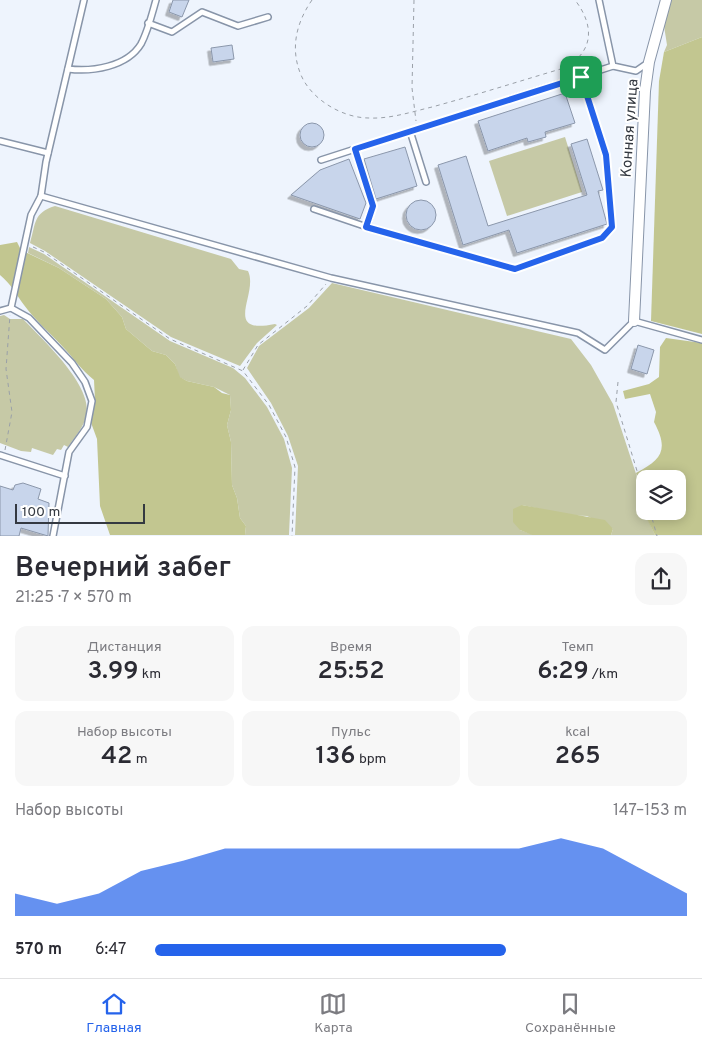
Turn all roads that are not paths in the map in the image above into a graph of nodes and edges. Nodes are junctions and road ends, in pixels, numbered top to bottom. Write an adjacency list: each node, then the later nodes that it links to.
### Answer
1 (84, 0): 9 (lane)
2 (156, 0): 6 (lane)
3 (599, 0): 8 (lane)
4 (666, 0): 7 (street, Конная улица)
5 (268, 17): 6 (lane)
6 (148, 23): 9 (lane)
7 (649, 62): 8 (lane); 22 (street, Конная улица)
8 (614, 66): 10 (lane)
9 (68, 68): 14 (lane)
10 (581, 77): 11 (lane); 19 (lane)
11 (410, 131): 13 (lane); 16 (lane)
12 (0, 140): 14 (lane)
13 (355, 149): 15 (lane); 19 (lane)
14 (48, 153): 17 (lane)
15 (321, 160)
16 (426, 182)
17 (41, 196): 20 (lane); 22 (lane)
18 (314, 209): 19 (lane)
19 (366, 227)
20 (11, 308): 21 (lane); 25 (lane)
21 (0, 312)
22 (634, 321): 23 (lane)
23 (702, 340)
24 (2, 455): 25 (lane)
25 (65, 476): 26 (lane)
26 (53, 536)

